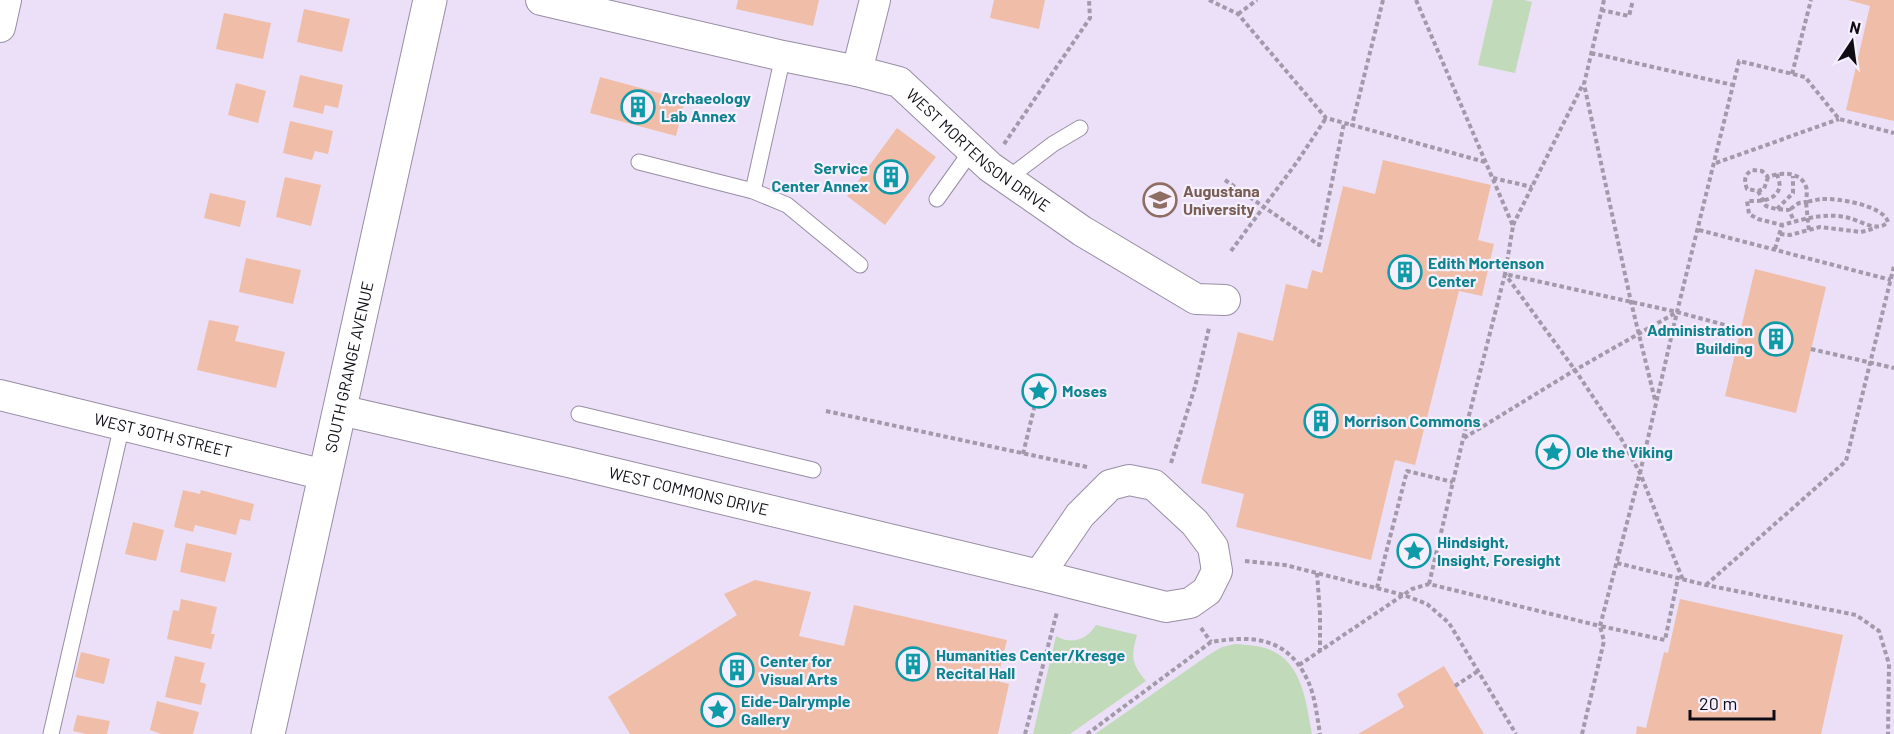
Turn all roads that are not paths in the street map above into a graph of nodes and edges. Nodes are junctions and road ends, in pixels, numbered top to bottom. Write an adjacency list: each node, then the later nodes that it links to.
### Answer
1 (6, 0): 5 (street)
2 (430, 0): 16 (street, SOUTH GRANGE AVENUE)
3 (541, 0): 6 (street, WEST MORTENSON DRIVE)
4 (874, 0): 7 (street)
5 (0, 27)
6 (783, 56): 7 (street, WEST MORTENSON DRIVE); 11 (lane)
7 (857, 71): 10 (street, WEST MORTENSON DRIVE)
8 (1080, 128): 10 (lane)
9 (639, 162): 11 (lane)
10 (989, 165): 12 (lane); 14 (street, WEST MORTENSON DRIVE)
11 (753, 191): 13 (lane)
12 (937, 199)
13 (860, 265)
14 (1218, 311)
15 (0, 395): 18 (street, WEST 30TH STREET)
16 (340, 410): 20 (street, SOUTH GRANGE AVENUE); 21 (street, WEST COMMONS DRIVE)
17 (579, 414): 19 (lane)
18 (122, 425): 20 (street, WEST 30TH STREET); 22 (lane)
19 (813, 470)
20 (326, 475): 23 (street, SOUTH GRANGE AVENUE)
21 (1039, 575): 21 (street, WEST COMMONS DRIVE)
22 (51, 734)
23 (268, 734)

